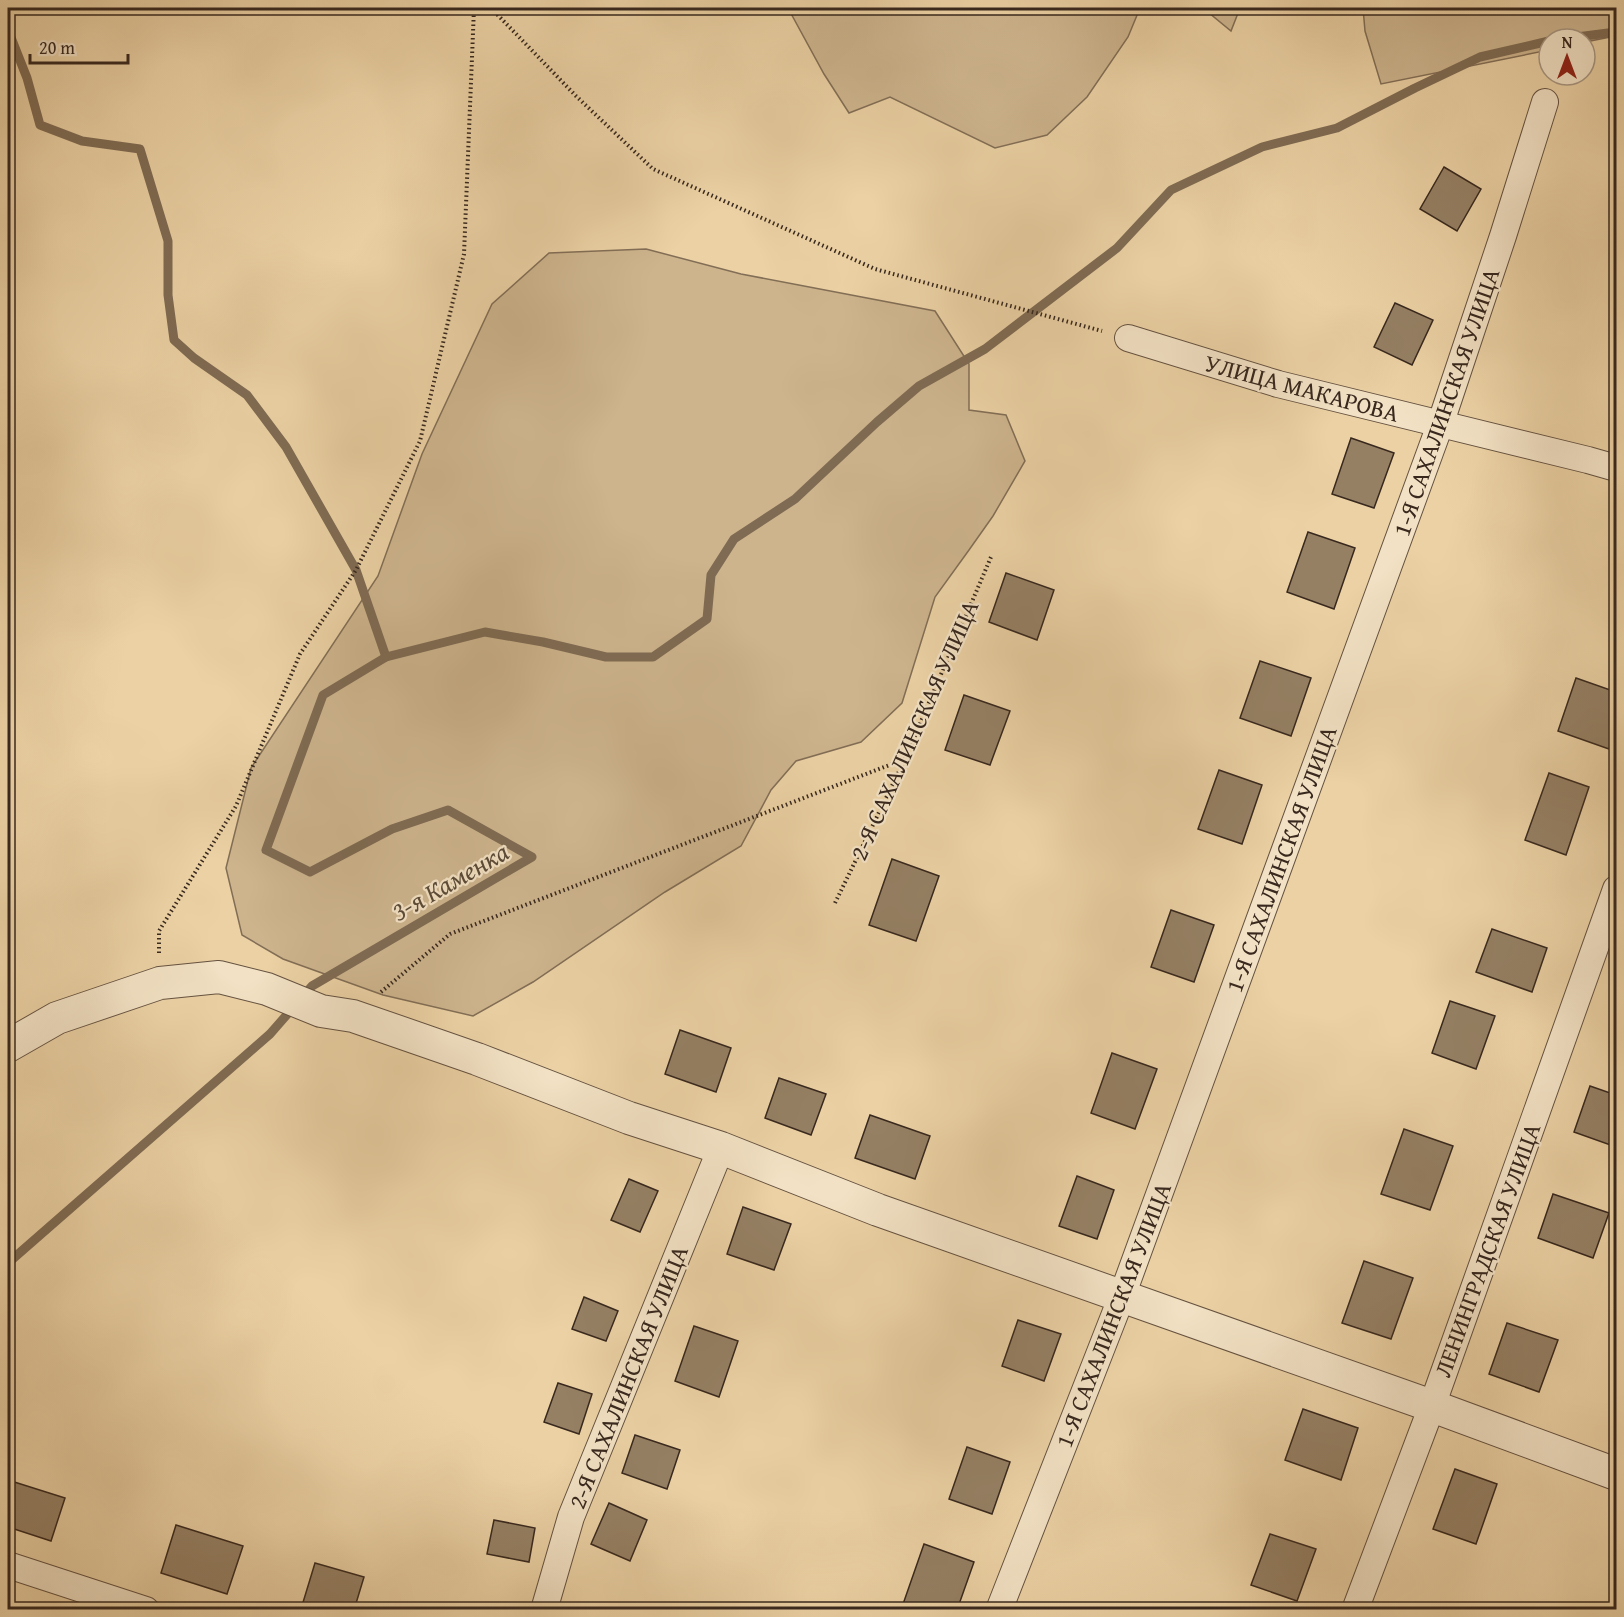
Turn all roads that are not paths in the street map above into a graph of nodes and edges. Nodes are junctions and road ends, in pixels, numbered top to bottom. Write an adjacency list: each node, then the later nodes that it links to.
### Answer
1 (1545, 102): 3 (street, 1-Я САХАЛИНСКАЯ УЛИЦА)
2 (1128, 338): 3 (street, УЛИЦА МАКАРОВА)
3 (1440, 425): 4 (street, УЛИЦА МАКАРОВА); 8 (street, 1-Я САХАЛИНСКАЯ УЛИЦА)
4 (1617, 468)
5 (1617, 889): 9 (street, ЛЕНИНГРАДСКАЯ УЛИЦА)
6 (8, 1046): 7 (street)
7 (721, 1148): 8 (street); 13 (street, 2-Я САХАЛИНСКАЯ УЛИЦА)
8 (1122, 1296): 9 (street); 14 (street, 1-Я САХАЛИНСКАЯ УЛИЦА)
9 (1432, 1406): 10 (street); 15 (street, ЛЕНИНГРАДСКАЯ УЛИЦА)
10 (1617, 1474)
11 (8, 1564): 12 (street)
12 (146, 1610)
13 (544, 1610)
14 (999, 1610)
15 (1355, 1610)

